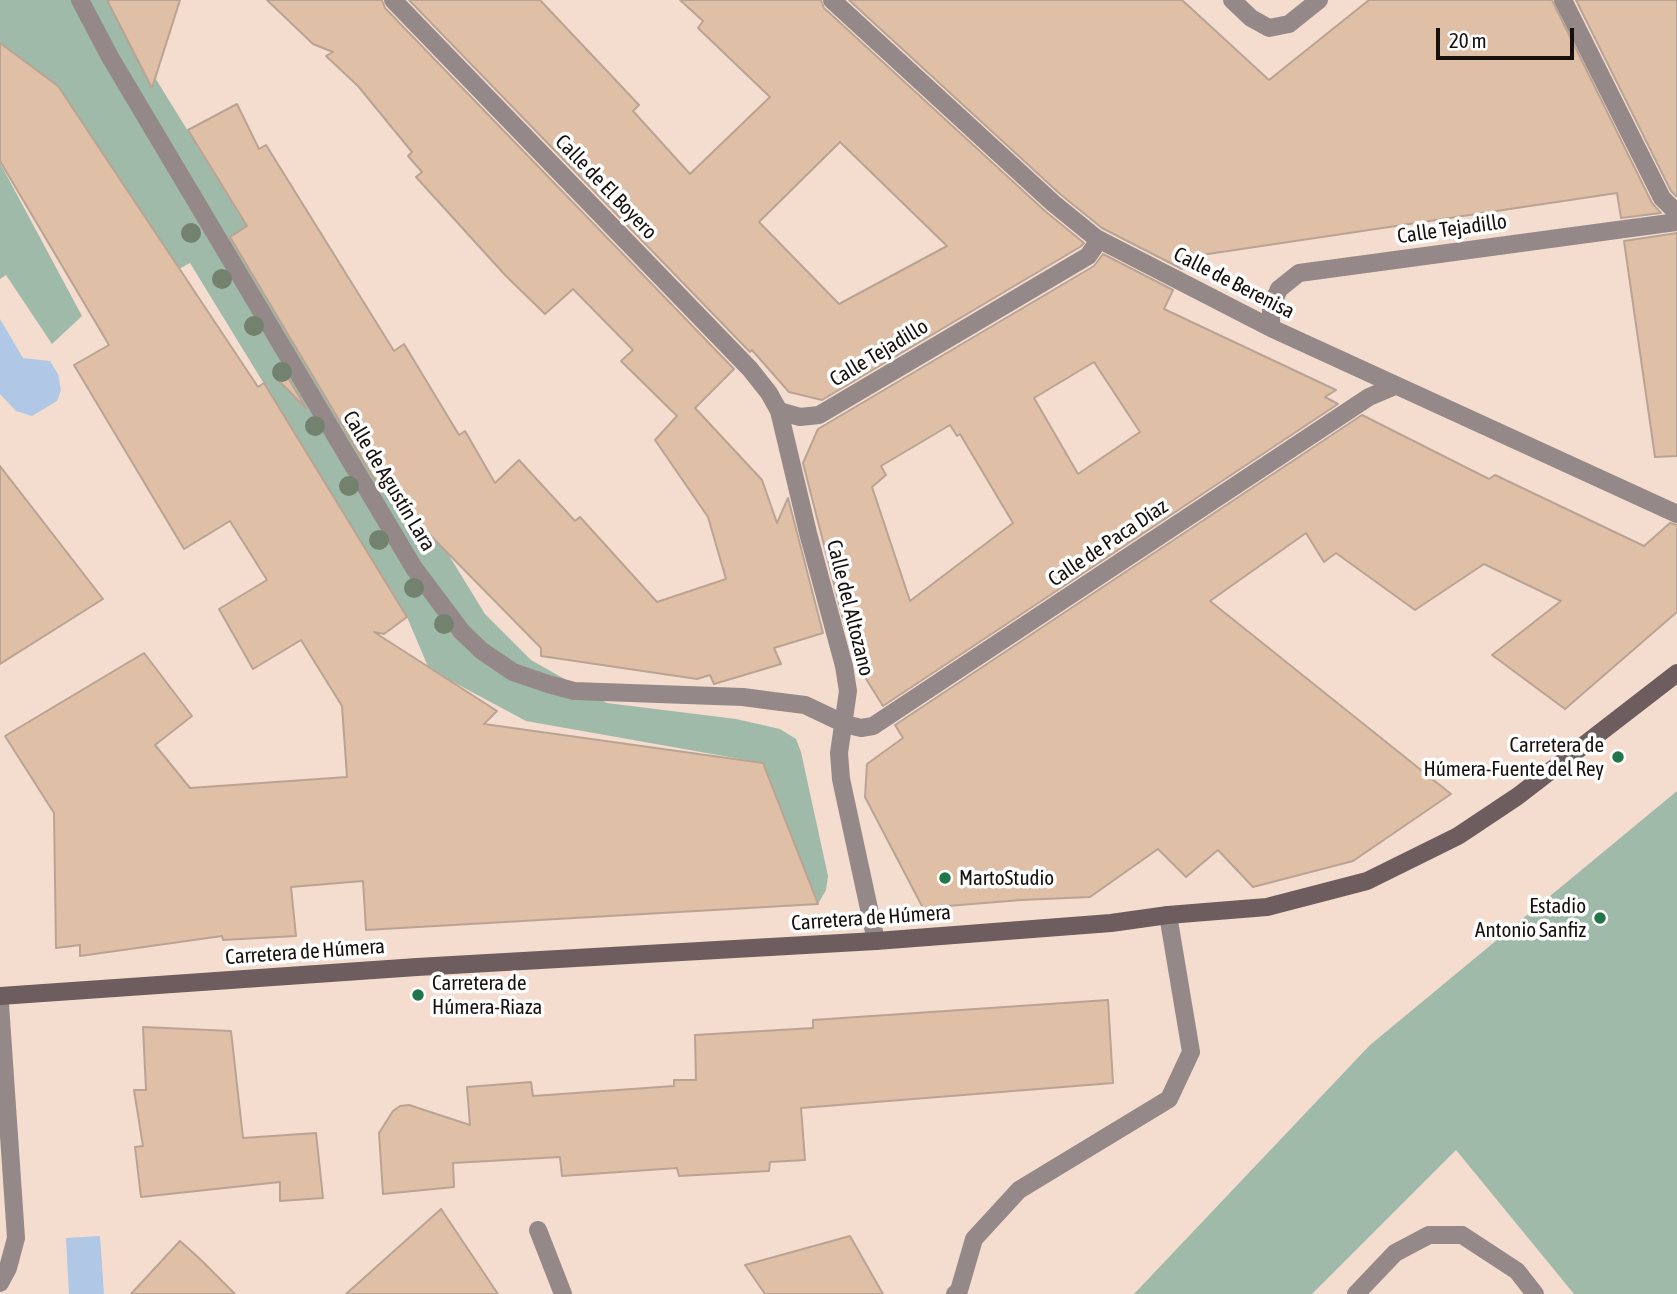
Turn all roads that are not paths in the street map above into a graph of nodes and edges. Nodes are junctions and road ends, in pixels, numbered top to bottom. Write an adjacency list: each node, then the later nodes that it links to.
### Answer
1 (80, 0): 15 (street, Calle de Agustín Lara)
2 (393, 0): 12 (street, Calle de El Boyero)
3 (832, 0): 9 (street, Calle de Berenisa)
4 (1231, 0): 5 (street)
5 (1319, 0)
6 (1563, 0): 7 (street)
7 (1677, 213)
8 (1677, 222): 10 (street, Calle Tejadillo)
9 (1096, 238): 10 (street, Calle de Berenisa); 12 (street, Calle Tejadillo)
10 (1271, 328): 11 (street, Calle de Berenisa)
11 (1395, 386): 13 (street, Calle de Berenisa); 15 (street, Calle de Paca Díaz)
12 (779, 411): 15 (street, Calle del Altozano)
13 (1677, 514)
14 (1677, 673): 16 (main road, Carretera de Húmera)
15 (845, 724): 17 (street, Calle del Altozano)
16 (1168, 915): 17 (main road, Carretera de Húmera); 22 (street)
17 (876, 941): 18 (main road, Carretera de Húmera)
18 (0, 996)
19 (0, 1004): 21 (street)
20 (538, 1230): 23 (street)
21 (0, 1283)
22 (957, 1293)
23 (563, 1294)
24 (1356, 1294): 25 (street)
25 (1535, 1294)

